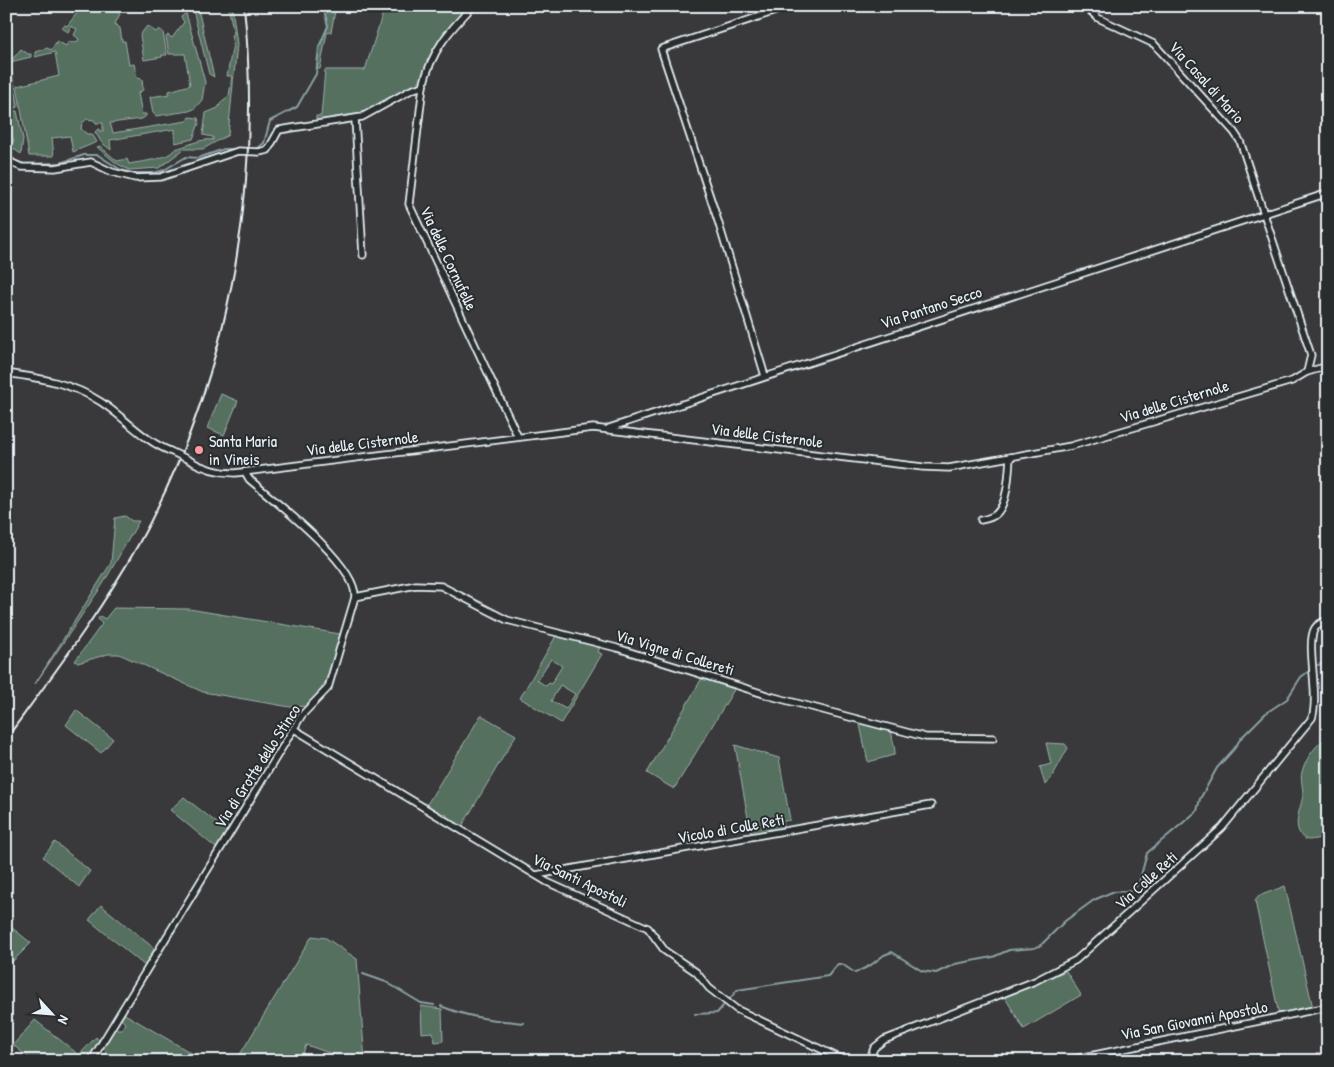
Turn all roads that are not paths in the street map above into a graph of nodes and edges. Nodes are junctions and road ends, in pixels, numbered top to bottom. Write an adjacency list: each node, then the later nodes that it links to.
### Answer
1 (473, 6): 4 (street, Via delle Cornufelle)
2 (792, 6): 13 (street)
3 (1086, 6): 8 (street, Via Casal di Mario)
4 (423, 86): 5 (street); 15 (street, Via delle Cornufelle)
5 (355, 119): 6 (street); 9 (street)
6 (6, 160)
7 (1328, 193): 8 (street)
8 (1264, 214): 11 (street); 13 (street, Via Pantano Secco)
9 (363, 255)
10 (1328, 366): 11 (street, Via delle Cisternole)
11 (1307, 372): 16 (street, Via delle Cisternole)
12 (6, 373): 17 (street, Via delle Cisternole, bridge)
13 (765, 376): 14 (street, Via Pantano Secco)
14 (606, 429): 15 (street, Via delle Cisternole); 16 (street, Via delle Cisternole)
15 (518, 437): 17 (street, Via delle Cisternole)
16 (1010, 457): 18 (street)
17 (245, 472): 19 (street)
18 (981, 520)
19 (355, 597): 21 (street, Via di Grotte dello Stinco); 22 (street, Via Vigne di Collereti)
20 (1328, 620): 28 (street, Via Colle Reti)
21 (294, 729): 24 (street, Via Santi Apostoli); 26 (street, Via di Grotte dello Stinco)
22 (993, 738)
23 (931, 805): 24 (street, Vicolo di Colle Reti)
24 (536, 875): 27 (street, Via Santi Apostoli)
25 (1328, 1007): 29 (street, Via San Giovanni Apostolo)
26 (91, 1061)
27 (846, 1061)
28 (869, 1061)
29 (1065, 1061)

